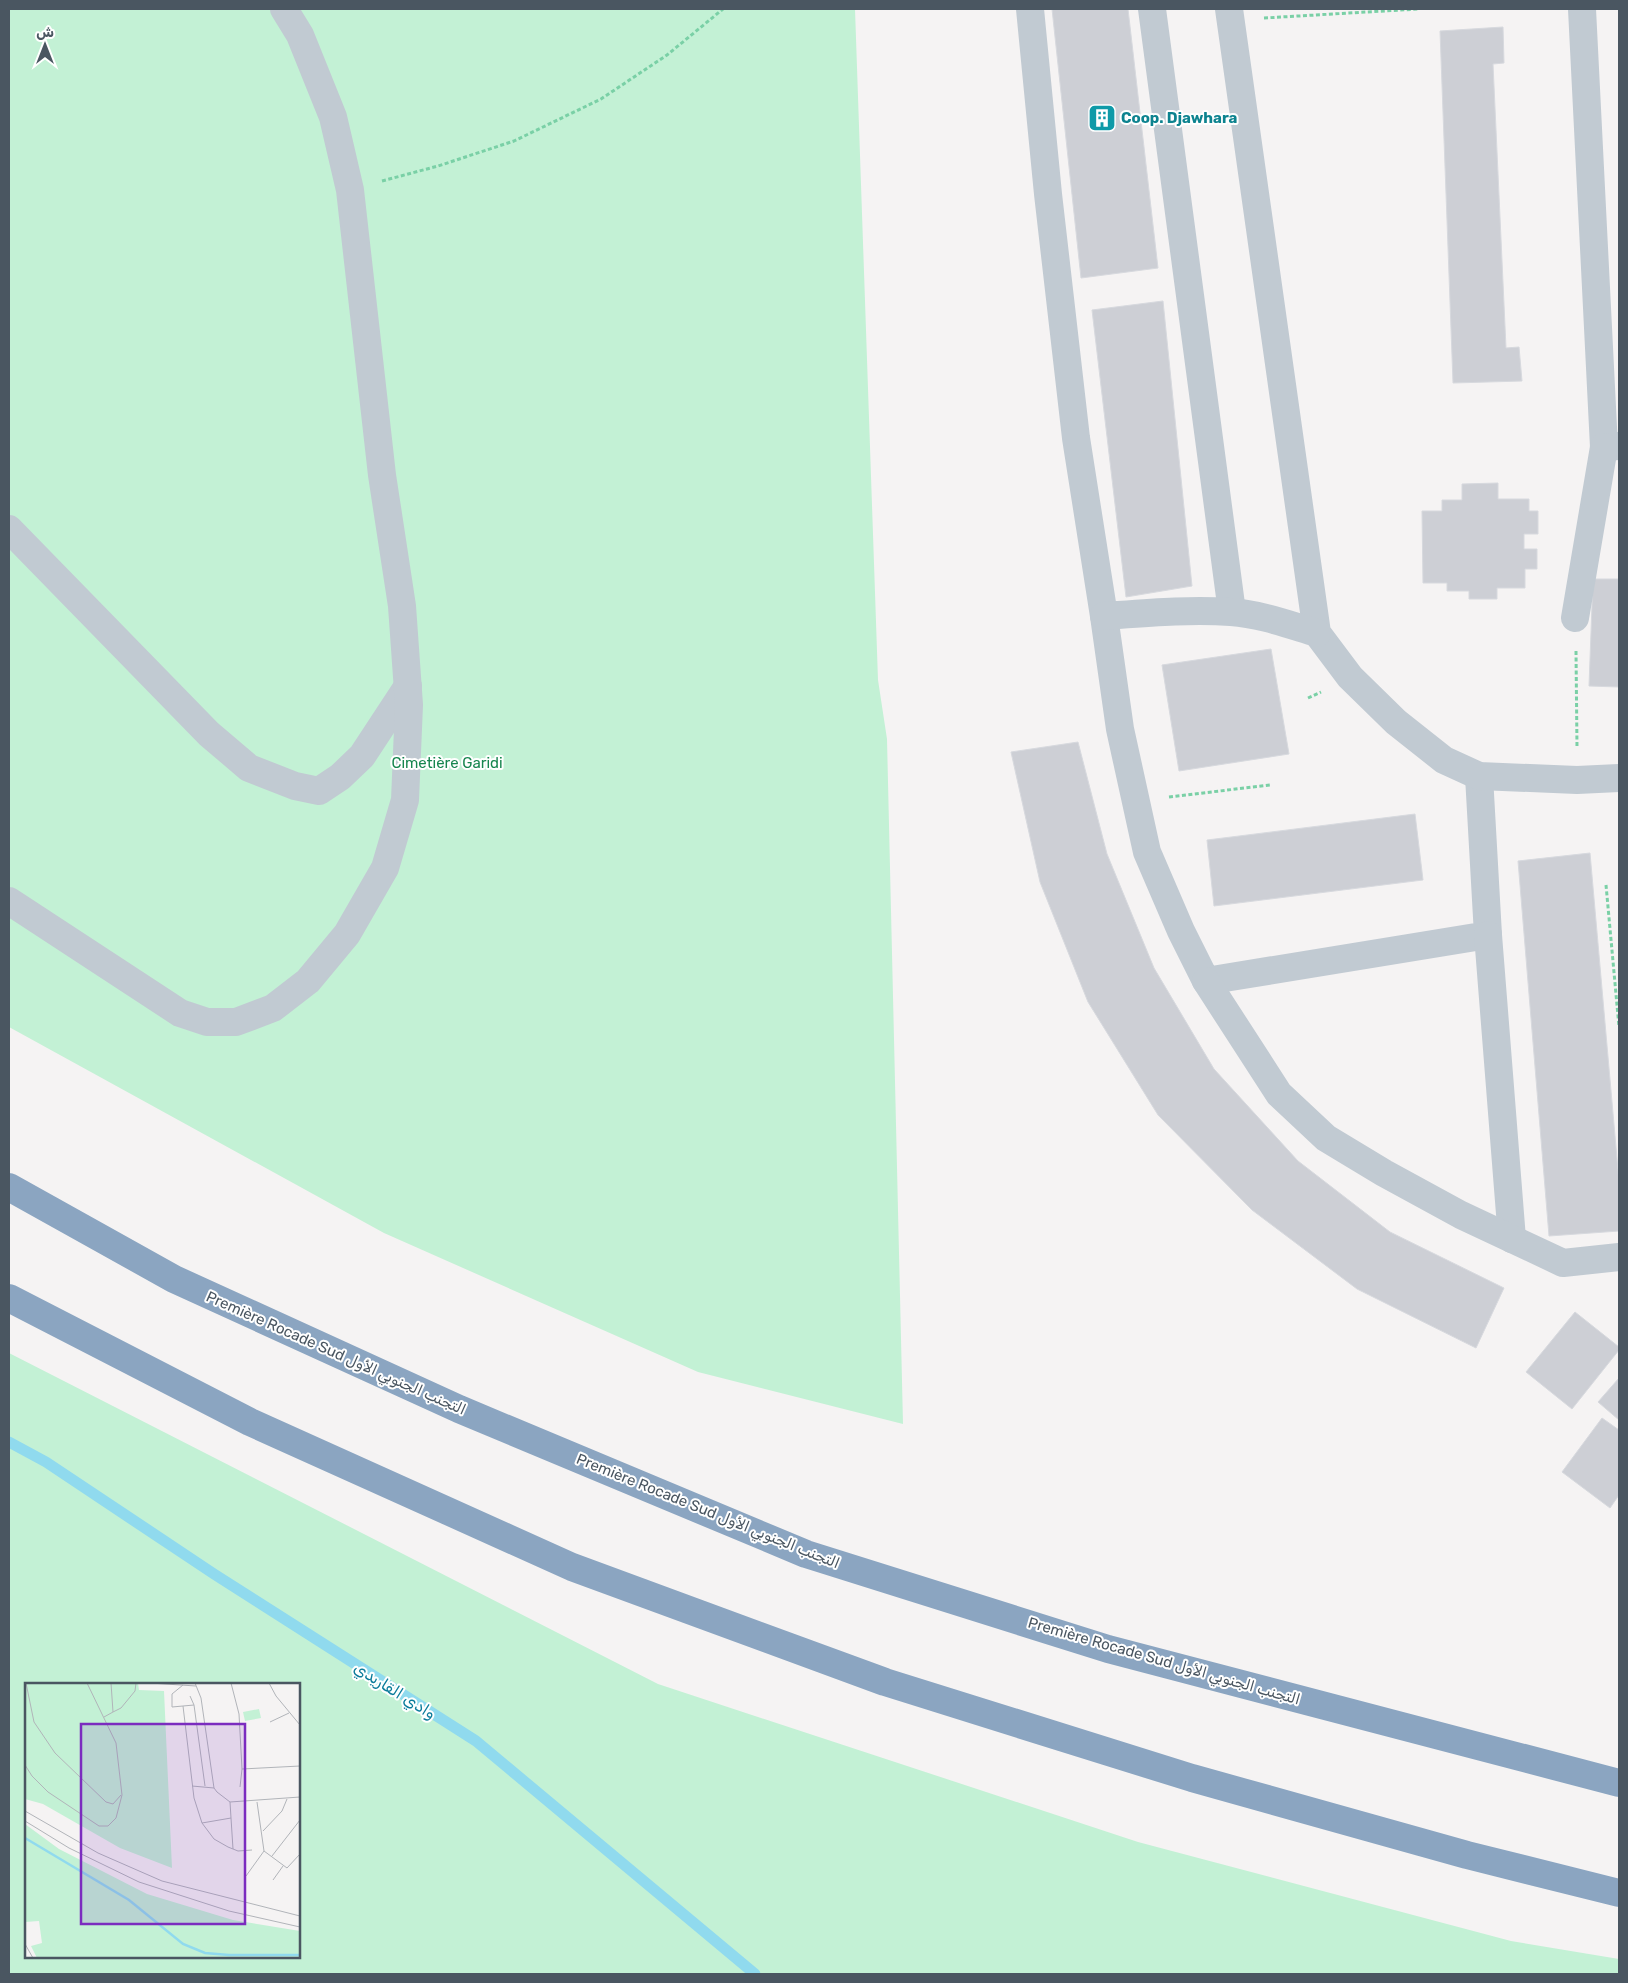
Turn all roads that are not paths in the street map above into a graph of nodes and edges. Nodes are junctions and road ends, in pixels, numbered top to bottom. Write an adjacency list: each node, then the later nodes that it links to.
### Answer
1 (284, 9): 12 (street)
2 (1030, 9): 9 (street)
3 (1152, 9): 8 (street)
4 (1582, 9): 6 (street)
5 (1230, 14): 11 (street)
6 (1612, 447): 10 (street)
7 (9, 529): 12 (street)
8 (1232, 612): 9 (street); 11 (street)
9 (1104, 616): 17 (street)
10 (1576, 618)
11 (1317, 633): 13 (street)
12 (408, 686): 15 (street)
13 (1479, 776): 14 (street); 16 (street)
14 (1619, 778)
15 (9, 901)
16 (1488, 935): 17 (street); 19 (street)
17 (1206, 981): 19 (street)
18 (9, 1187): 22 (highway, Première Rocade Sud التجنب الجنوبي الأول)
19 (1512, 1240): 20 (street)
20 (1619, 1257)
21 (9, 1298): 23 (highway)
22 (1619, 1783)
23 (1619, 1893)

